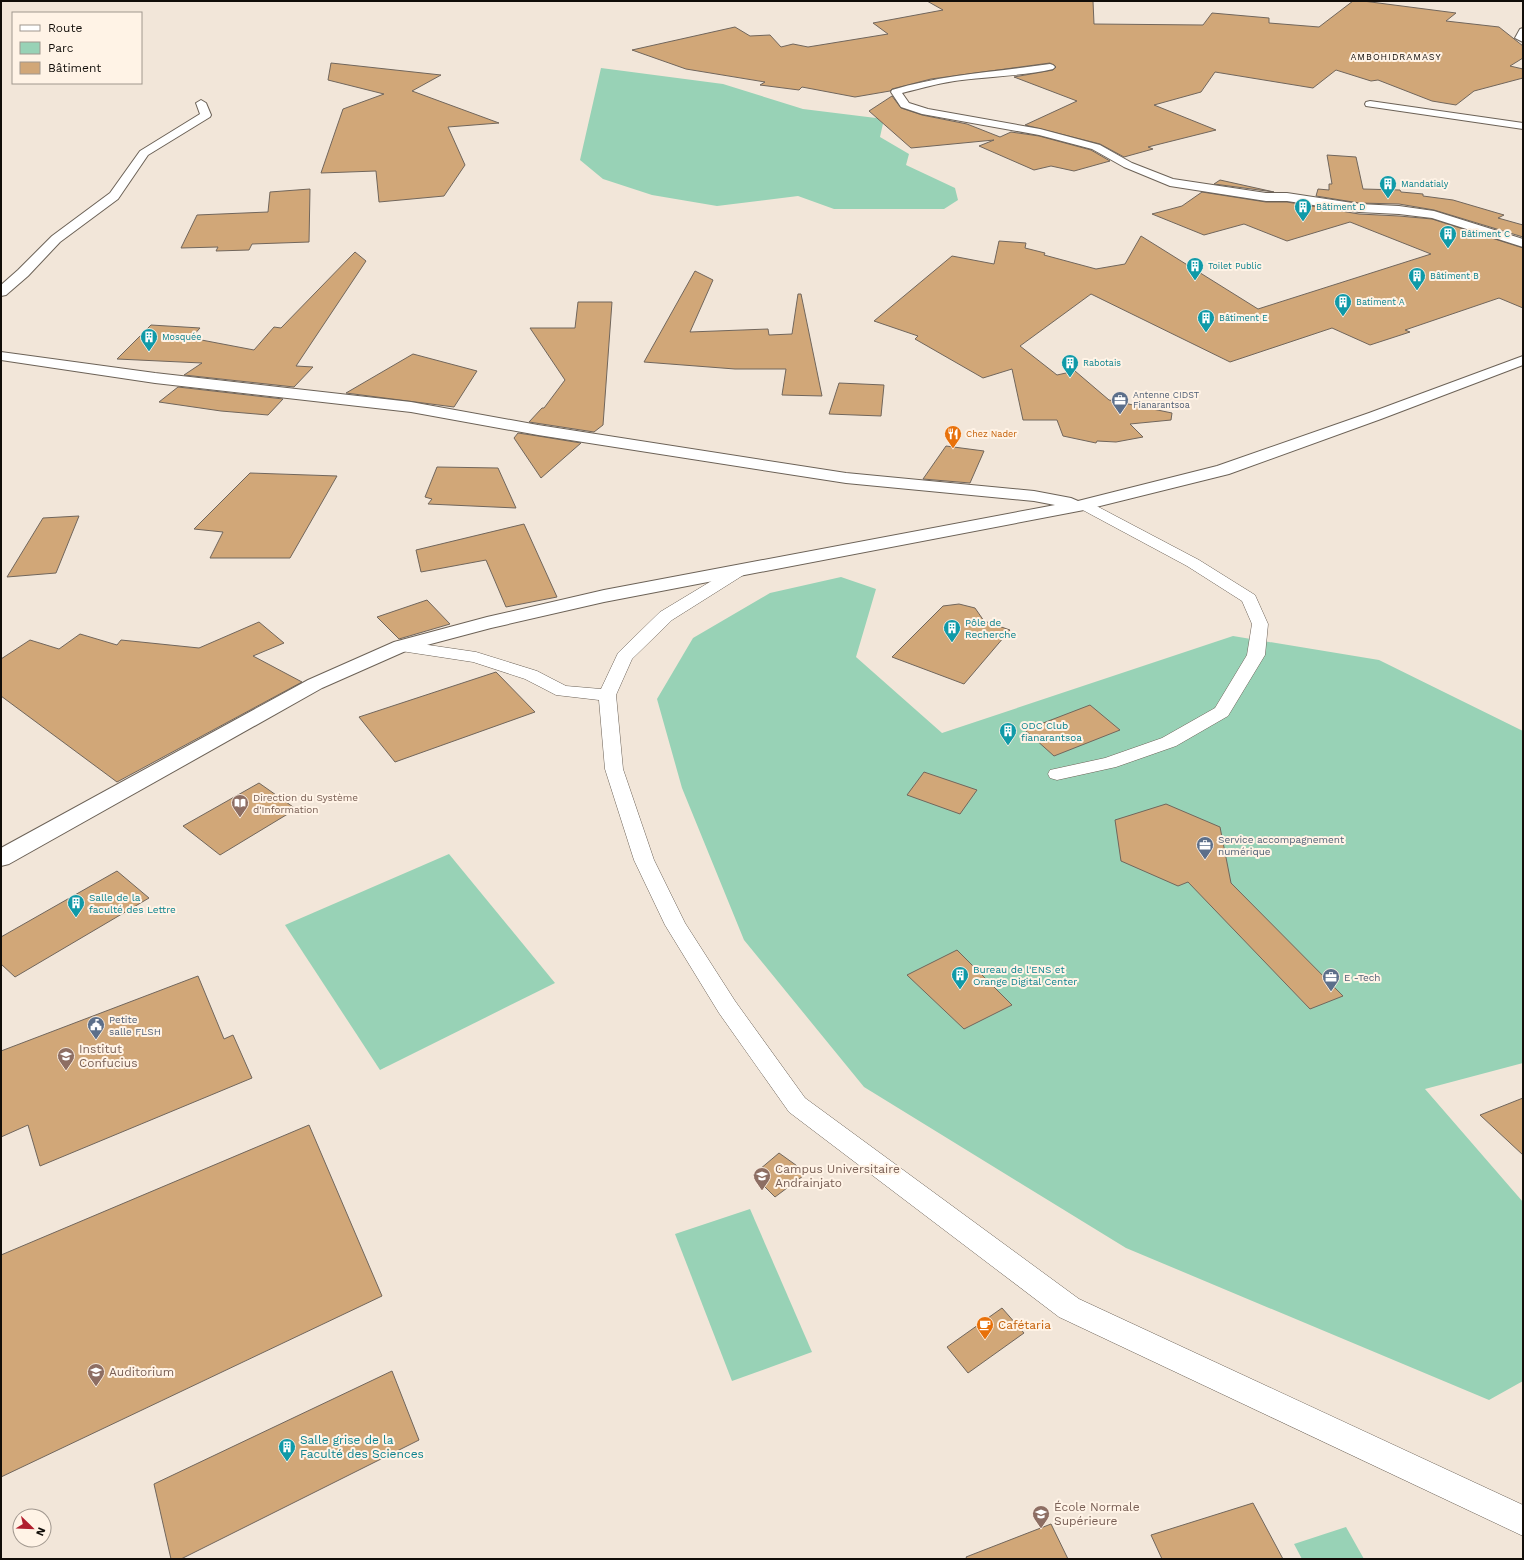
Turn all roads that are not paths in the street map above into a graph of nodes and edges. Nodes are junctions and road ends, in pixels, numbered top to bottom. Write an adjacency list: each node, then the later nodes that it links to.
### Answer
1 (1523, 31): 2 (street)
2 (1523, 39)
3 (1050, 67): 7 (street)
4 (201, 103): 8 (street)
5 (1370, 104): 6 (street)
6 (1523, 126)
7 (1523, 243)
8 (1, 292)
9 (1, 356): 11 (street)
10 (1523, 360): 11 (street)
11 (1084, 506): 12 (street); 15 (lane)
12 (739, 571): 13 (street); 14 (lane)
13 (401, 646): 14 (lane); 16 (street)
14 (607, 695): 17 (lane)
15 (1057, 774)
16 (1, 858)
17 (1523, 1521)

